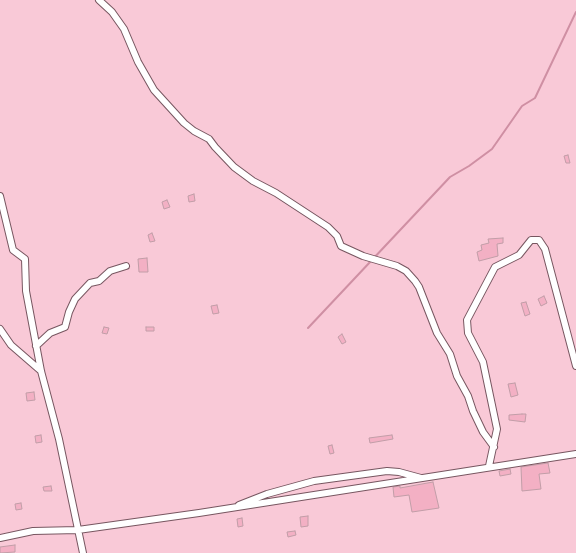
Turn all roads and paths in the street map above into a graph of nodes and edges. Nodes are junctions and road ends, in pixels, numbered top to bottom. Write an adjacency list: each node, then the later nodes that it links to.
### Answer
1 (99, 0): 8 (street)
2 (0, 196): 5 (street)
3 (126, 266): 5 (street)
4 (0, 329): 7 (street)
5 (36, 346): 7 (street)
6 (576, 366): 8 (street)
7 (41, 371): 13 (street)
8 (494, 447): 10 (street)
9 (576, 454): 10 (street)
10 (489, 466): 11 (street)
11 (422, 479): 12 (street); 12 (street)
12 (229, 509): 13 (street)
13 (78, 530): 14 (street); 15 (street)
14 (0, 538)
15 (83, 553)

